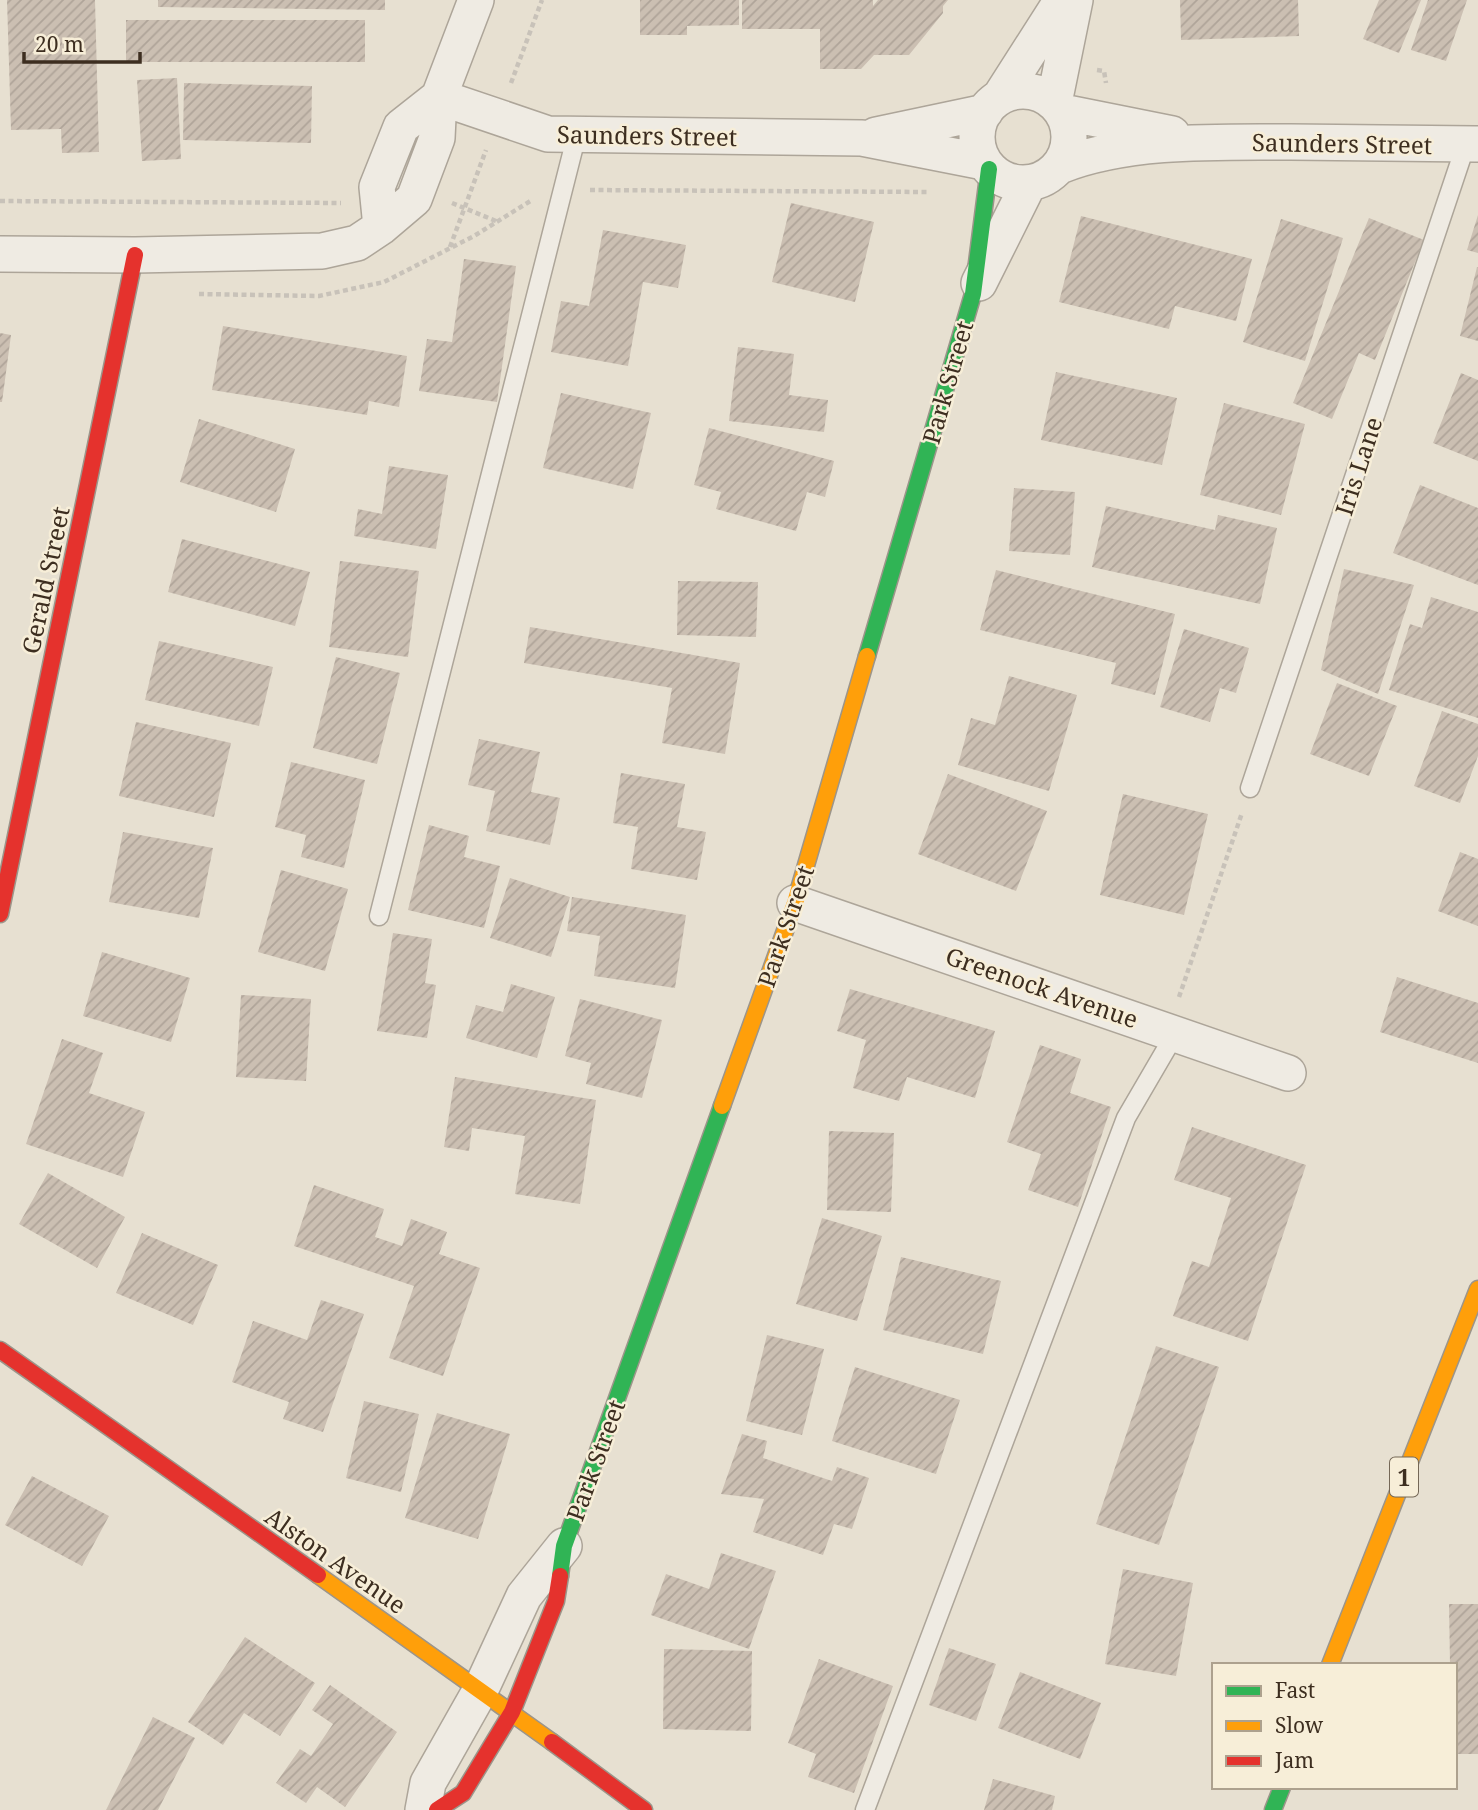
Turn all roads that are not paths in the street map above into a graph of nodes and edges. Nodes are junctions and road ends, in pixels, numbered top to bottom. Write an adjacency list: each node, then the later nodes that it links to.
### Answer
1 (476, 0): 4 (street)
2 (1062, 0): 5 (street)
3 (1075, 0): 6 (street)
4 (439, 97): 7 (street, Saunders Street); 15 (street)
5 (992, 105): 6 (street); 8 (street, Saunders Street); 11 (street)
6 (1058, 108): 9 (street, Saunders Street); 12 (street)
7 (577, 134): 8 (street, Saunders Street); 20 (lane)
8 (862, 138): 11 (street, Saunders Street)
9 (1206, 141): 10 (street, Saunders Street); 12 (street, Saunders Street)
10 (1472, 144): 17 (lane, Iris Lane)
11 (987, 166): 13 (street); 16 (main road, Park Street)
12 (1060, 166): 13 (street)
13 (1029, 183): 16 (street, Park Street)
14 (0, 254): 15 (street)
15 (135, 256): 19 (main road, Gerald Street)
16 (973, 294): 18 (main road, Park Street)
17 (1250, 788)
18 (795, 903): 21 (street, Greenock Avenue); 25 (main road, Park Street)
19 (0, 914)
20 (379, 916)
21 (1171, 1033): 22 (street, Greenock Avenue); 33 (lane)
22 (1288, 1073)
23 (1478, 1289): 26 (main road, 1)
24 (0, 1350): 27 (main road, Alston Avenue)
25 (564, 1546): 27 (street, Park Street); 28 (main road, Park Street)
26 (1331, 1663)
27 (480, 1690): 28 (main road, Alston Avenue); 30 (street, Park Street)
28 (512, 1712): 31 (main road, Park Street); 32 (main road, Alston Avenue)
29 (1281, 1789): 34 (main road)
30 (423, 1810)
31 (437, 1810)
32 (644, 1810)
33 (865, 1810)
34 (1273, 1810)

